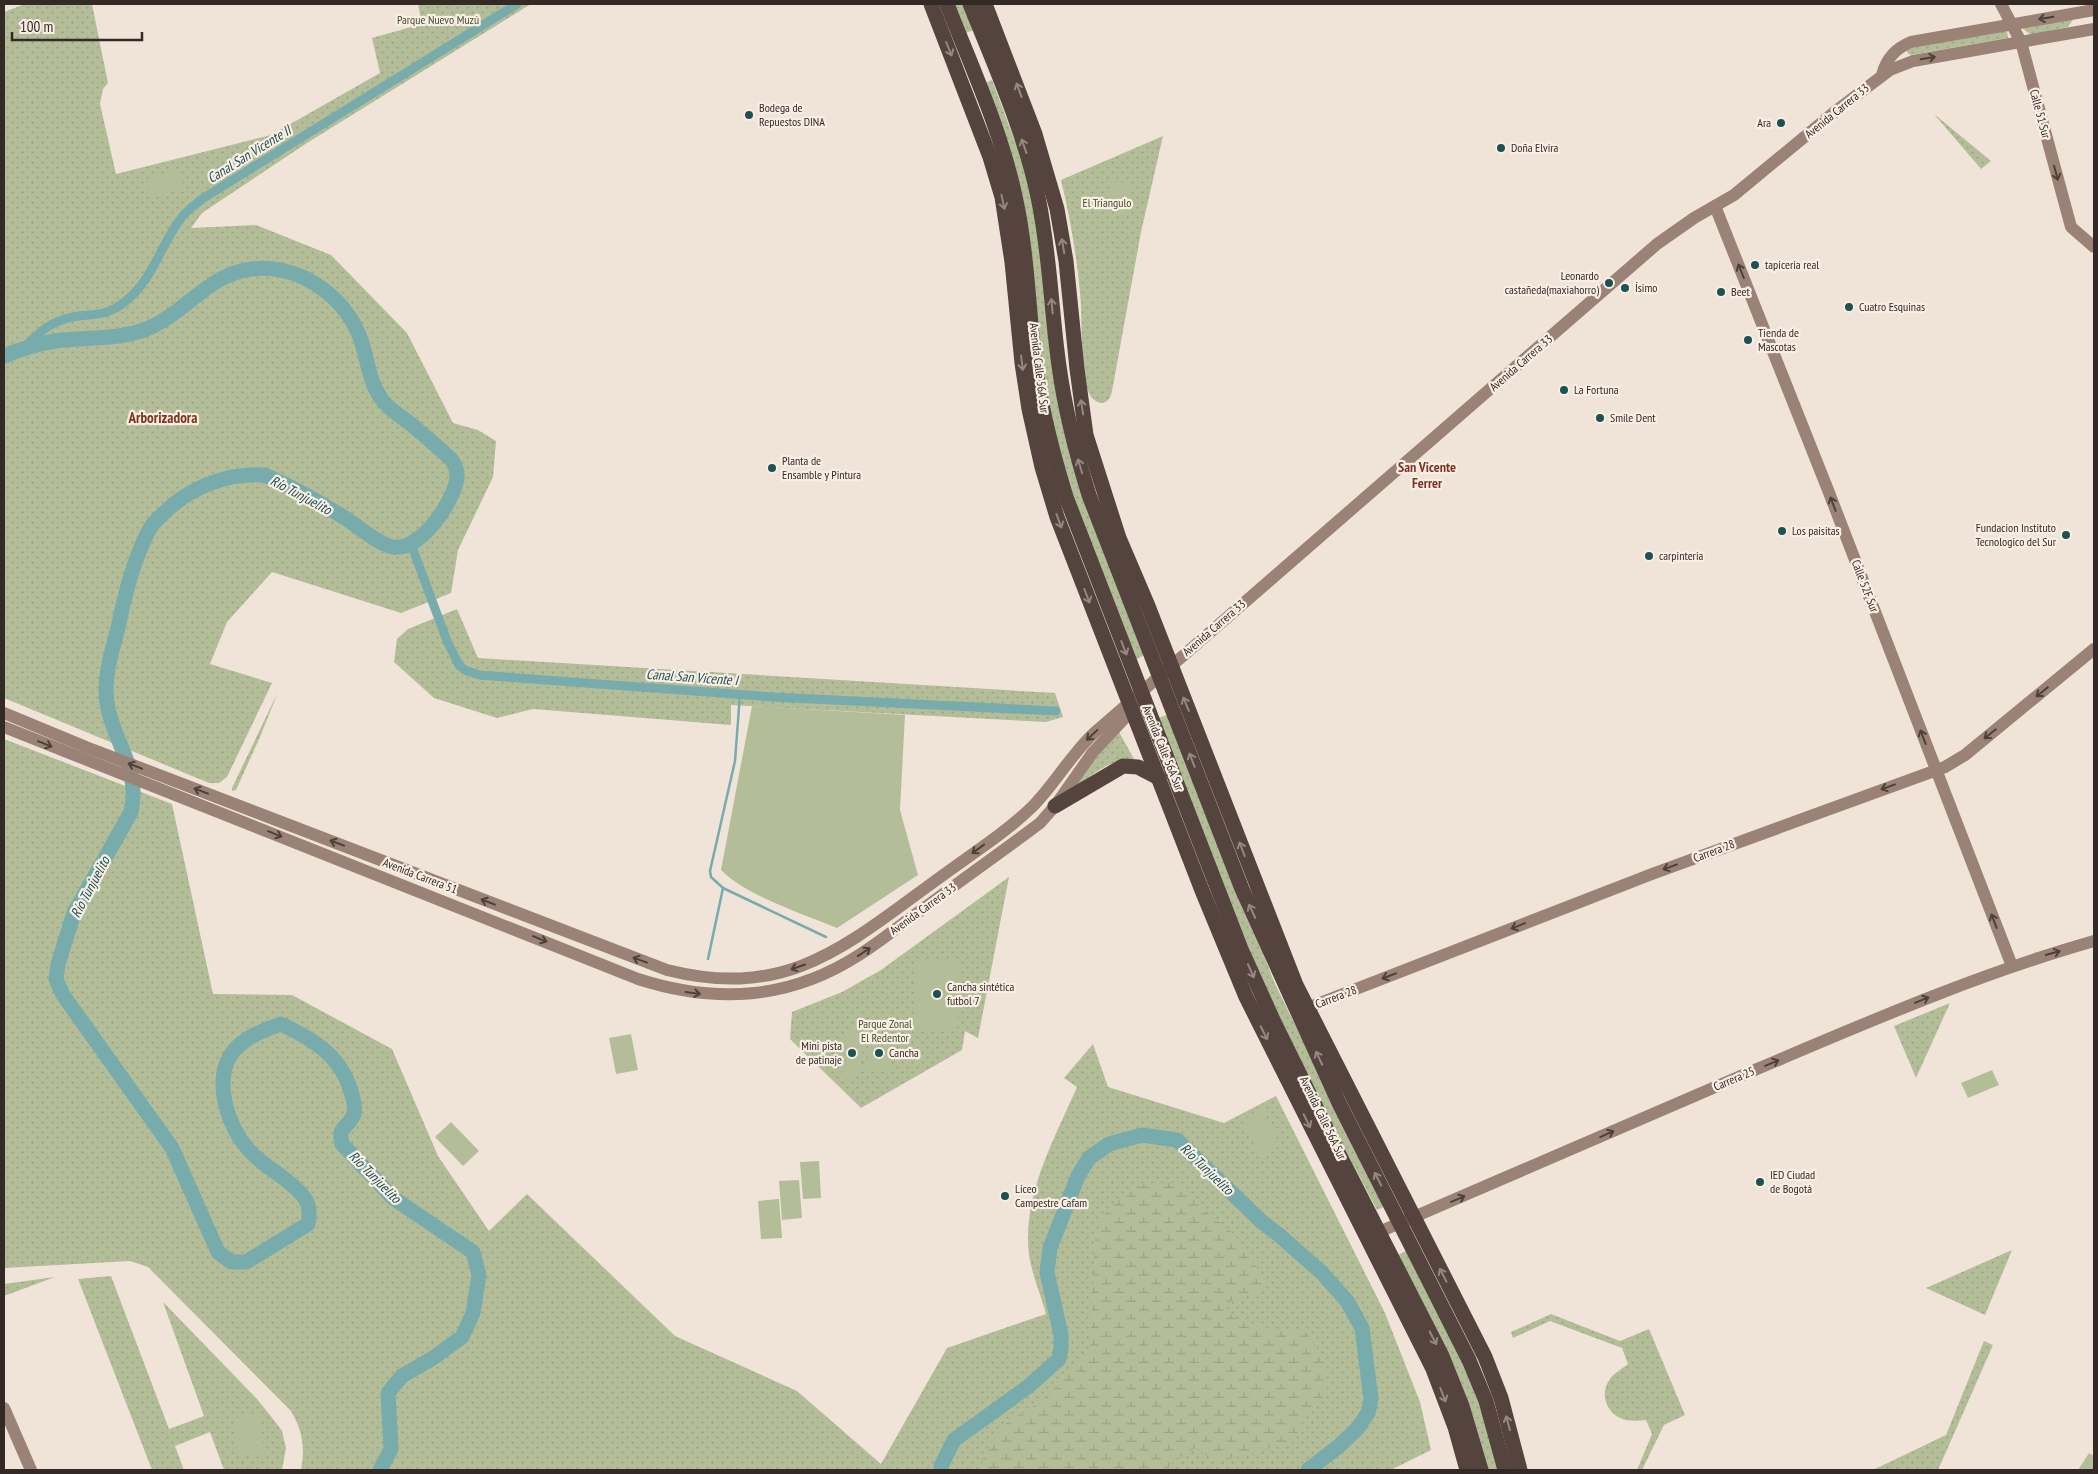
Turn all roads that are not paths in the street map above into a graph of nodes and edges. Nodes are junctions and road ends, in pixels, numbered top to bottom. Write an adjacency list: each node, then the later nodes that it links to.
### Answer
1 (931, 4): 17 (highway, Avenida Calle 56A Sur, one-way to 17)
2 (947, 4): 18 (highway, Avenida Calle 56A Sur)
3 (970, 4): 15 (highway, Avenida Calle 56A Sur, one-way to 3)
4 (986, 4): 13 (highway, Avenida Calle 56A Sur, one-way to 4)
5 (2001, 4): 8 (main road, Calle 51 Sur)
6 (2079, 8): 7 (main road, Avenida Carrera 33); 8 (main road, Avenida Carrera 33, one-way to 8); 10 (main road)
7 (2094, 10)
8 (2012, 24): 11 (main road, Calle 51 Sur); 12 (main road, Avenida Carrera 33)
9 (2094, 29): 10 (main road, Avenida Carrera 33)
10 (2063, 34): 11 (main road, Avenida Carrera 33)
11 (2021, 42): 12 (main road, Avenida Carrera 33, one-way to 11); 16 (main road, Calle 51 Sur, one-way to 16)
12 (1882, 75): 14 (main road, Avenida Carrera 33)
13 (1045, 165): 15 (highway); 20 (highway, Avenida Calle 56A Sur, one-way to 13)
14 (1715, 206): 24 (main road, Avenida Carrera 33); 28 (main road, Calle 52F Sur, one-way to 14)
15 (1041, 214): 19 (highway, Avenida Calle 56A Sur, one-way to 15)
16 (2094, 247)
17 (1015, 297): 18 (highway); 21 (highway, Avenida Calle 56A Sur, one-way to 21)
18 (1033, 346): 22 (highway, Avenida Calle 56A Sur)
19 (1089, 495): 20 (highway); 24 (highway, Avenida Calle 56A Sur)
20 (1119, 538): 24 (highway, Avenida Calle 56A Sur)
21 (1070, 550): 22 (highway); 25 (highway, Avenida Calle 56A Sur, one-way to 25)
22 (1094, 570): 25 (highway, Avenida Calle 56A Sur, one-way to 25)
23 (2094, 649): 28 (main road, Carrera 28, one-way to 28)
24 (1163, 673): 25 (main road, Avenida Carrera 33); 32 (highway, Avenida Calle 56A Sur, one-way to 24); 36 (highway, Avenida Calle 56A Sur, one-way to 24)
25 (1136, 700): 29 (highway, Avenida Calle 56A Sur); 31 (main road, Avenida Carrera 33, one-way to 31); 33 (main road, Avenida Carrera 33); 37 (highway, Avenida Calle 56A Sur)
26 (4, 713): 30 (main road, Avenida Carrera 51, one-way to 26)
27 (4, 727): 30 (main road, Avenida Carrera 51, one-way to 30)
28 (1935, 770): 44 (main road, Calle 52F Sur, one-way to 28); 46 (main road, Carrera 28, one-way to 46)
29 (1159, 778): 33 (highway); 39 (highway, Avenida Calle 56A Sur)
30 (180, 790): 40 (main road, Avenida Carrera 51, one-way to 30); 41 (main road, Avenida Carrera 51, one-way to 41)
31 (1042, 797): 34 (main road); 35 (main road, Avenida Carrera 33)
32 (1222, 798): 36 (highway); 46 (highway, Avenida Calle 56A Sur, one-way to 32)
33 (1055, 806): 34 (main road, Avenida Carrera 33)
34 (1033, 828): 38 (main road, Avenida Carrera 33)
35 (1003, 831): 38 (main road); 43 (main road, Avenida Carrera 33, one-way to 43)
36 (1223, 840): 48 (highway, Avenida Calle 56A Sur, one-way to 36)
37 (1198, 841): 39 (highway); 49 (highway, Avenida Calle 56A Sur, one-way to 49)
38 (1012, 843): 45 (main road, Avenida Carrera 33, one-way to 38)
39 (1197, 875): 47 (highway, Avenida Calle 56A Sur, one-way to 47)
40 (433, 881): 41 (main road); 43 (main road, Avenida Carrera 51, one-way to 40)
41 (427, 895): 45 (main road, Avenida Carrera 51, one-way to 45)
42 (2094, 941): 44 (main road, Carrera 25, one-way to 42)
43 (842, 947)
44 (2012, 966): 51 (main road, Carrera 25, one-way to 44)
45 (805, 982)
46 (1307, 1008): 50 (highway, Avenida Calle 56A Sur)
47 (1278, 1061): 49 (highway); 57 (highway, Avenida Calle 56A Sur, one-way to 57)
48 (1339, 1103): 50 (highway); 51 (highway, Avenida Calle 56A Sur, one-way to 48)
49 (1315, 1106): 52 (highway, Avenida Calle 56A Sur)
50 (1367, 1126): 51 (highway, Avenida Calle 56A Sur)
51 (1406, 1220): 52 (main road, Carrera 25); 53 (highway, Avenida Calle 56A Sur, one-way to 51); 54 (highway, Avenida Calle 56A Sur)
52 (1379, 1232): 58 (highway, Avenida Calle 56A Sur, one-way to 58)
53 (1474, 1335): 54 (highway); 60 (highway, Avenida Calle 56A Sur, one-way to 53)
54 (1475, 1374): 59 (highway, Avenida Calle 56A Sur)
55 (4, 1408): 56 (main road)
56 (31, 1470)
57 (1467, 1470)
58 (1481, 1470)
59 (1505, 1470)
60 (1520, 1470)

